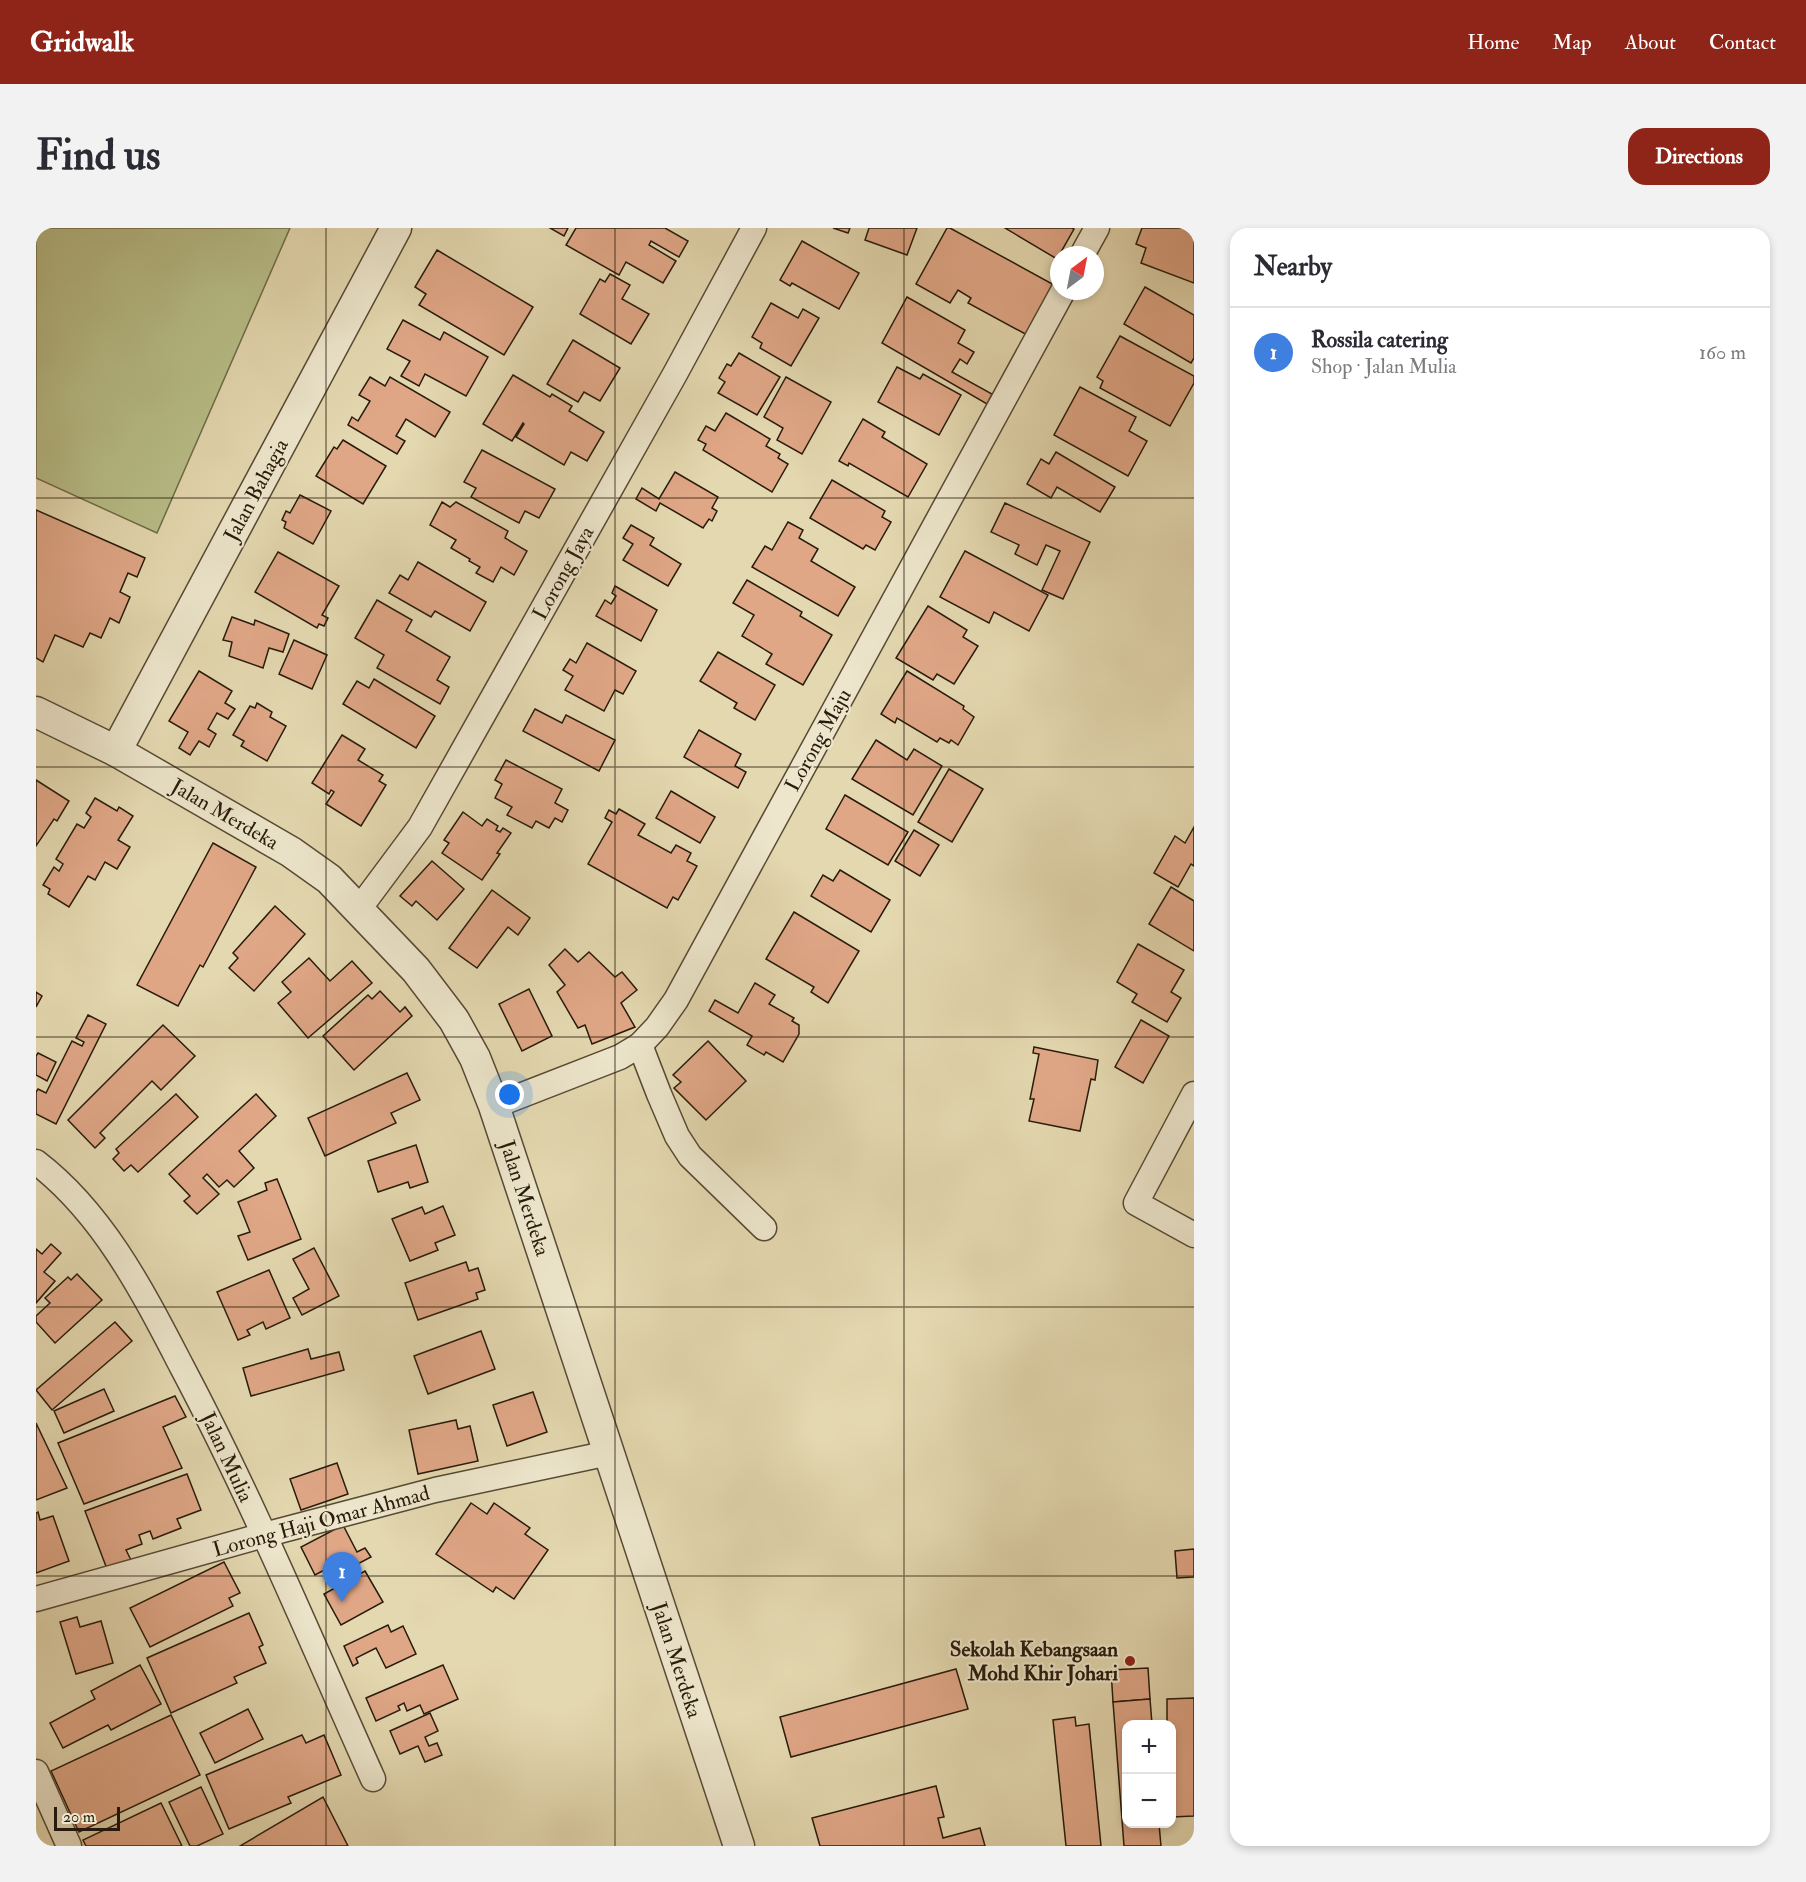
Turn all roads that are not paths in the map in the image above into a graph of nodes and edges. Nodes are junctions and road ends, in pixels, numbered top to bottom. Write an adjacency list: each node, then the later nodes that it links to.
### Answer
1 (396, 228): 7 (street, Jalan Bahagia)
2 (754, 228): 8 (street, Lorong Jaya)
3 (1097, 228): 4 (street)
4 (1087, 246)
5 (1058, 300): 9 (street, Lorong Maju)
6 (36, 712): 7 (street, Jalan Merdeka)
7 (116, 751): 8 (street, Jalan Merdeka)
8 (359, 909): 11 (street, Jalan Merdeka)
9 (640, 1045): 11 (street, Lorong Maju); 13 (street)
10 (1194, 1094): 14 (street)
11 (494, 1106): 15 (street, Jalan Merdeka)
12 (36, 1162): 16 (street, Jalan Mulia)
13 (764, 1228)
14 (1194, 1235)
15 (609, 1453): 16 (street, Lorong Haji Omar Ahmad); 21 (street, Jalan Merdeka)
16 (264, 1535): 17 (street, Lorong Haji Omar Ahmad); 19 (street, Jalan Mulia)
17 (36, 1599)
18 (36, 1772): 20 (street)
19 (373, 1779)
20 (69, 1846)
21 (740, 1846)

